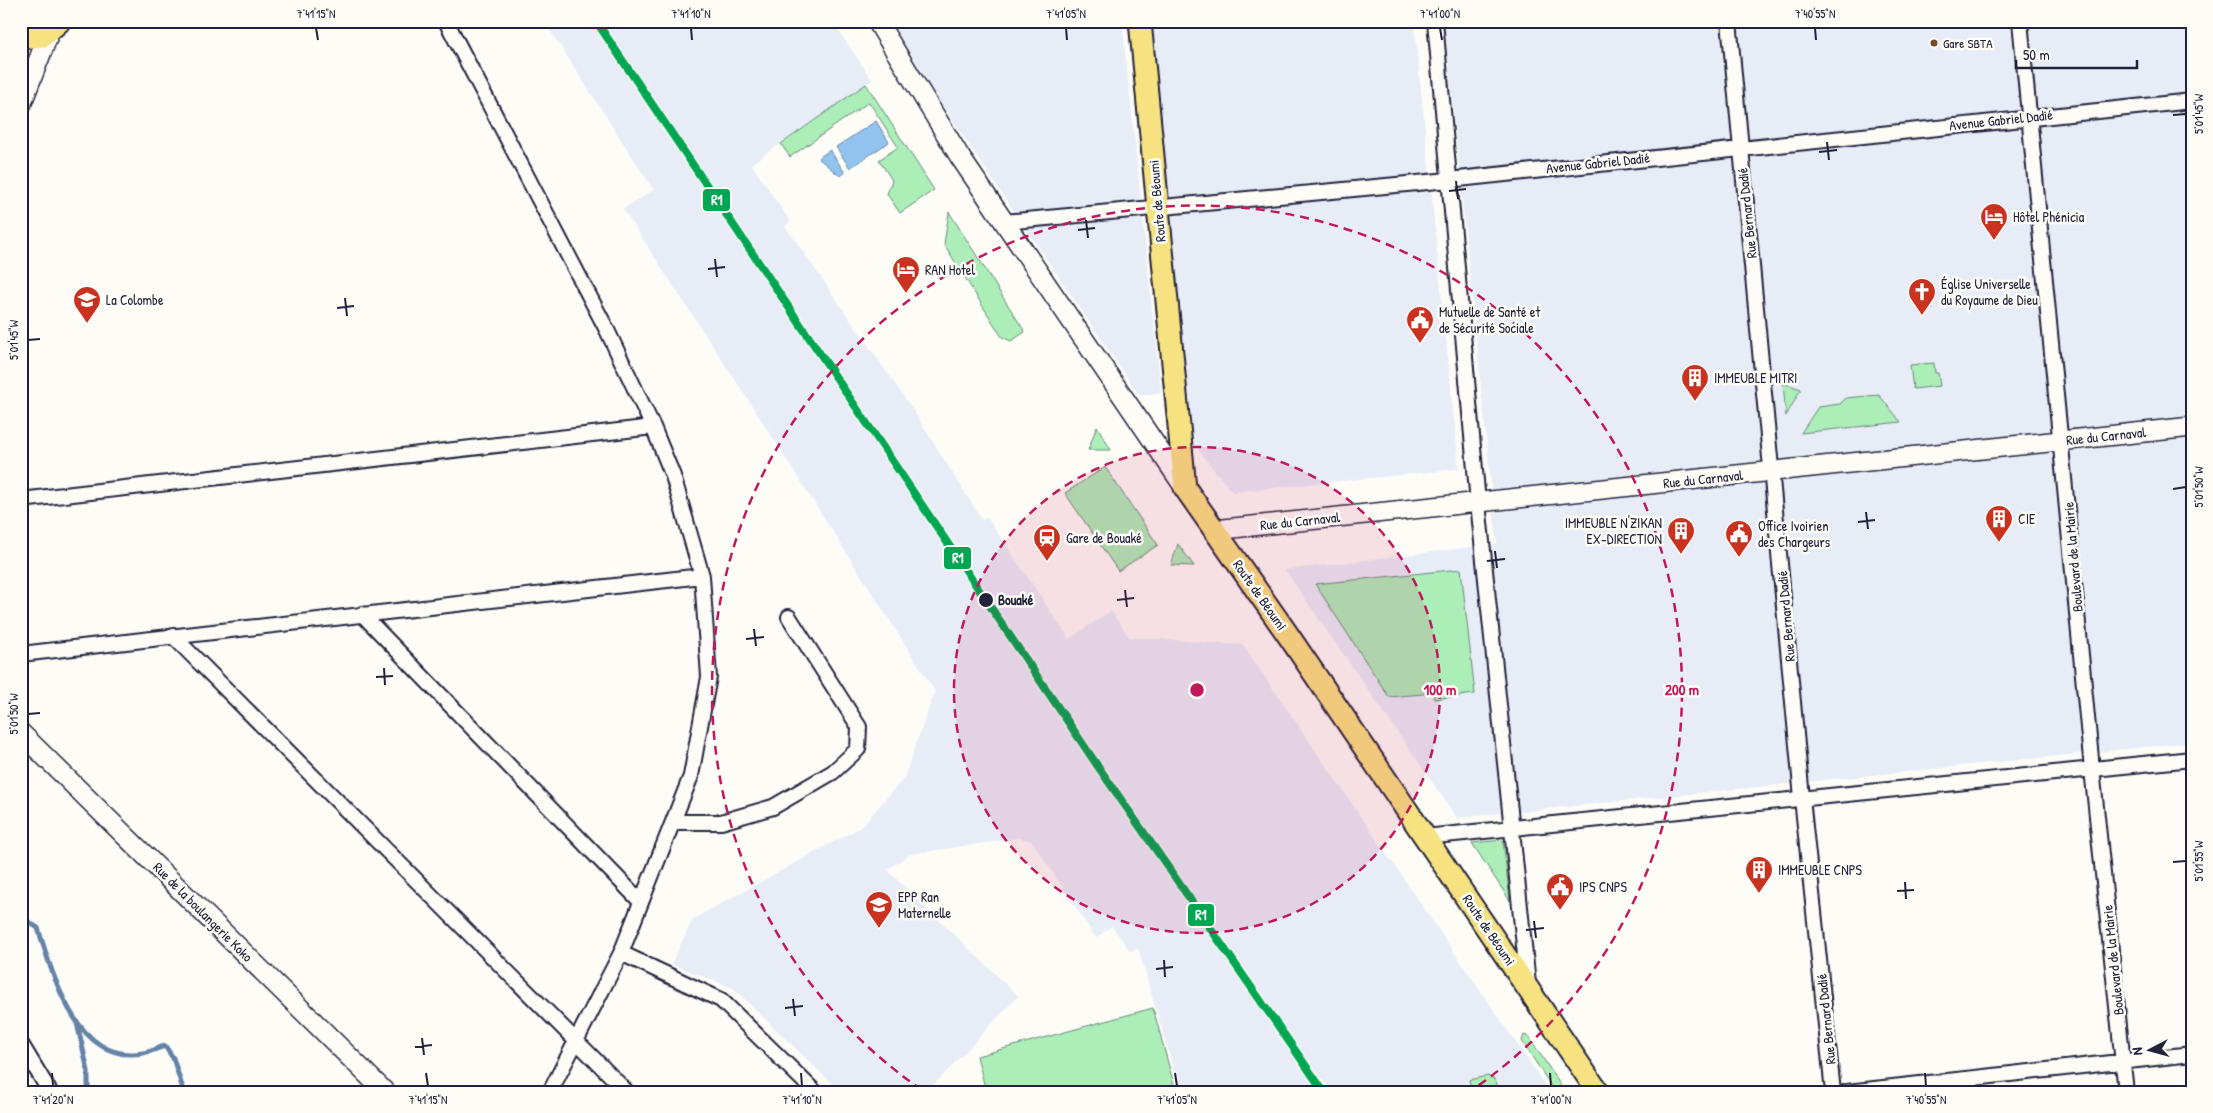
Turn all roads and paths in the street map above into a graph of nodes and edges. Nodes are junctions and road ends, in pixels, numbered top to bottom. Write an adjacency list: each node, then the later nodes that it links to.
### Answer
1 (446, 21): 16 (street)
2 (877, 21): 15 (street)
3 (1140, 21): 14 (main road, Route de Béoumi)
4 (1435, 21): 13 (street)
5 (1729, 21): 12 (street, Rue Bernard Dadié)
6 (2020, 21): 11 (street, Boulevard de la Mairie)
7 (54, 25): 8 (highway); 10 (street)
8 (21, 36)
9 (2192, 101): 11 (street, Avenue Gabriel Dadié)
10 (21, 104)
11 (2030, 117): 12 (street, Avenue Gabriel Dadié); 18 (street, Boulevard de la Mairie)
12 (1741, 148): 13 (street, Avenue Gabriel Dadié); 19 (street, Rue Bernard Dadié)
13 (1449, 180): 14 (street, Avenue Gabriel Dadié); 22 (street)
14 (1158, 207): 15 (street, Avenue Gabriel Dadié); 20 (main road, Route de Béoumi)
15 (1004, 222): 20 (street)
16 (653, 427): 21 (street); 24 (street)
17 (2192, 428): 18 (street, Rue du Carnaval)
18 (2062, 440): 19 (street, Rue du Carnaval); 31 (street, Boulevard de la Mairie)
19 (1772, 472): 22 (street, Rue du Carnaval); 32 (street, Rue Bernard Dadié)
20 (1185, 488): 23 (main road, Route de Béoumi)
21 (21, 500)
22 (1478, 503): 23 (street, Rue du Carnaval); 34 (street)
23 (1214, 530): 35 (main road, Route de Béoumi)
24 (702, 576): 25 (street); 33 (street)
25 (362, 614): 27 (street); 36 (street)
26 (789, 617): 33 (street)
27 (173, 636): 28 (street); 39 (street)
28 (21, 654)
29 (21, 733): 44 (street, Rue de la boulangerie Koko)
30 (2192, 758): 31 (street)
31 (2092, 769): 32 (street); 42 (street, Boulevard de la Mairie)
32 (1802, 798): 34 (street); 49 (street, Rue Bernard Dadié)
33 (673, 822): 36 (street)
34 (1511, 828): 35 (street); 38 (street)
35 (1425, 837): 38 (main road, Route de Béoumi)
36 (641, 902): 37 (street)
37 (620, 953): 39 (street); 47 (street)
38 (1528, 990): 48 (main road, Route de Béoumi)
39 (576, 1041): 45 (street); 46 (street)
40 (21, 1044): 43 (street)
41 (2192, 1054): 42 (street)
42 (2123, 1062): 50 (street); 51 (street, Boulevard de la Mairie)
43 (50, 1092)
44 (385, 1092)
45 (550, 1092)
46 (628, 1092)
47 (815, 1092)
48 (1598, 1092)
49 (1833, 1092)
50 (1847, 1092)
51 (2126, 1092)

